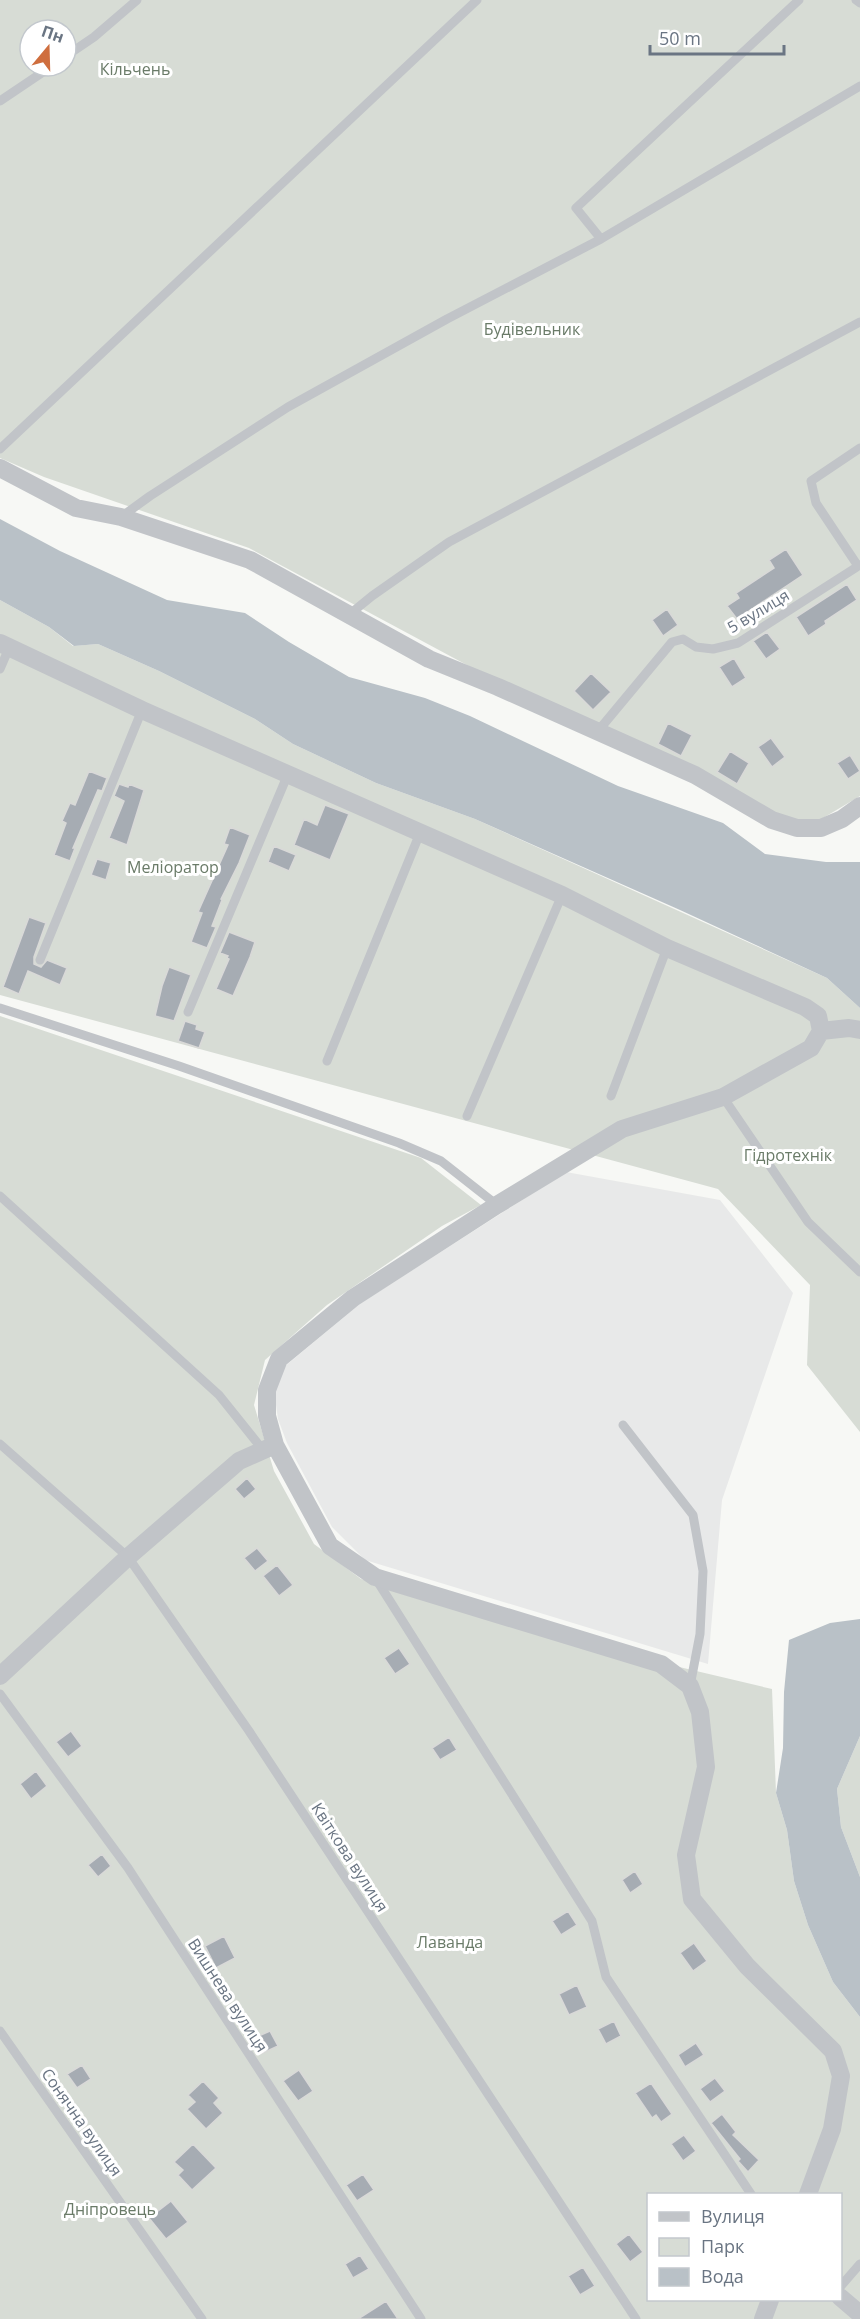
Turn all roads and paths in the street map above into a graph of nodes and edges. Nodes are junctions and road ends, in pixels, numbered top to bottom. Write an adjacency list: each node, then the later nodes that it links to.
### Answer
1 (137, 0): 6 (lane)
2 (477, 0): 13 (lane)
3 (798, 0): 10 (lane)
4 (856, 0): 5 (lane)
5 (860, 3)
6 (78, 48)
7 (35, 78): 9 (lane)
8 (860, 86): 10 (lane)
9 (0, 102)
10 (601, 239): 15 (lane)
11 (860, 322): 17 (lane)
12 (860, 448): 16 (lane)
13 (0, 449)
14 (0, 468): 15 (street)
15 (121, 517): 17 (street)
16 (859, 566): 21 (lane, 5 вулиця)
17 (350, 614): 21 (street)
18 (4, 645): 19 (lane); 20 (street)
19 (0, 669)
20 (142, 710): 22 (street); 27 (lane)
21 (598, 731): 23 (street)
22 (289, 773): 24 (street); 29 (lane)
23 (860, 806)
24 (420, 833): 25 (street); 32 (lane)
25 (562, 895): 26 (street); 35 (lane)
26 (667, 948): 31 (street); 33 (lane)
27 (40, 960)
28 (0, 1008): 37 (lane)
29 (188, 1012)
30 (860, 1030): 31 (street)
31 (821, 1031): 34 (street)
32 (327, 1061)
33 (611, 1096)
34 (723, 1096): 37 (street); 38 (lane)
35 (467, 1116)
36 (0, 1196): 41 (lane)
37 (497, 1205): 41 (street)
38 (860, 1272)
39 (622, 1425): 45 (lane)
40 (0, 1444): 42 (lane, Квіткова вулиця)
41 (269, 1448): 42 (street); 43 (street)
42 (128, 1557): 44 (street); 57 (lane, Квіткова вулиця)
43 (375, 1577): 45 (street); 48 (lane)
44 (0, 1676)
45 (690, 1686): 49 (street)
46 (0, 1694): 56 (lane, Вишнева вулиця)
47 (0, 2031): 55 (lane, Сонячна вулиця)
48 (750, 2193)
49 (808, 2193)
50 (860, 2264): 51 (lane)
51 (842, 2285)
52 (842, 2299): 54 (street)
53 (770, 2301): 58 (street)
54 (860, 2314)
55 (202, 2319)
56 (421, 2319)
57 (636, 2319)
58 (763, 2319)

